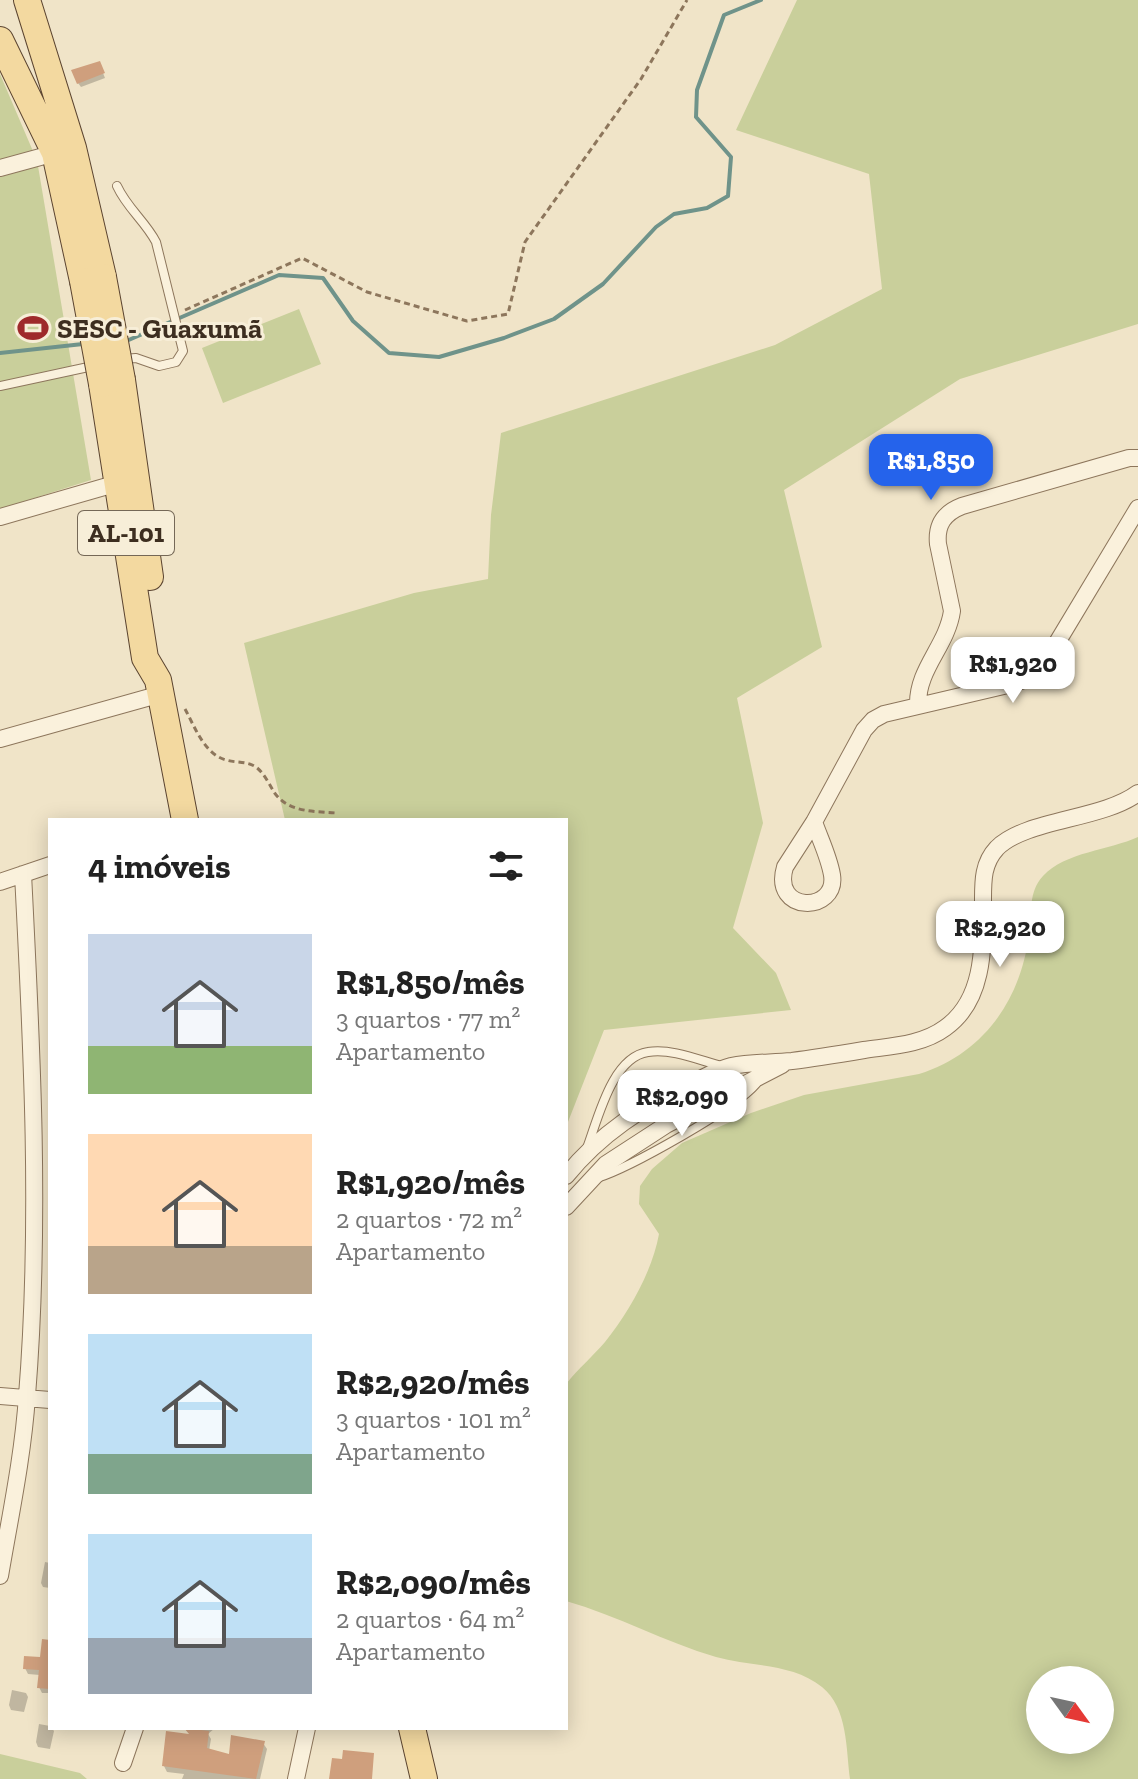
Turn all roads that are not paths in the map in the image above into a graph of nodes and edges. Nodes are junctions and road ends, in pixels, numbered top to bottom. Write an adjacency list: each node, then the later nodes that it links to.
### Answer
1 (27, 0): 6 (main road, AL-101)
2 (0, 40): 3 (main road, AL-101)
3 (55, 153): 4 (street); 6 (main road, AL-101)
4 (0, 168)
5 (117, 186): 8 (lane)
6 (93, 279): 7 (main road, AL-101, bridge)
7 (112, 382): 10 (main road, AL-101); 13 (main road, AL-101)
8 (0, 386)
9 (1138, 458): 14 (street)
10 (118, 483): 12 (street); 13 (main road, AL-101)
11 (1138, 508): 14 (street)
12 (0, 517)
13 (159, 687): 15 (street); 17 (main road, AL-101)
14 (918, 705): 18 (street)
15 (0, 739)
16 (1138, 793): 22 (street)
17 (182, 818)
18 (814, 822): 18 (street)
19 (48, 866): 20 (street)
20 (23, 874): 21 (street); 28 (street)
21 (0, 882)
22 (790, 1061): 23 (street); 26 (street)
23 (726, 1067): 24 (street); 24 (lane)
24 (585, 1152): 25 (street)
25 (568, 1173)
26 (568, 1205)
27 (0, 1396): 28 (street)
28 (27, 1398): 29 (street); 30 (street)
29 (48, 1400)
30 (0, 1576)
31 (134, 1730): 34 (street)
32 (307, 1730): 35 (street)
33 (412, 1730): 36 (main road)
34 (123, 1763)
35 (296, 1779)
36 (424, 1779)

